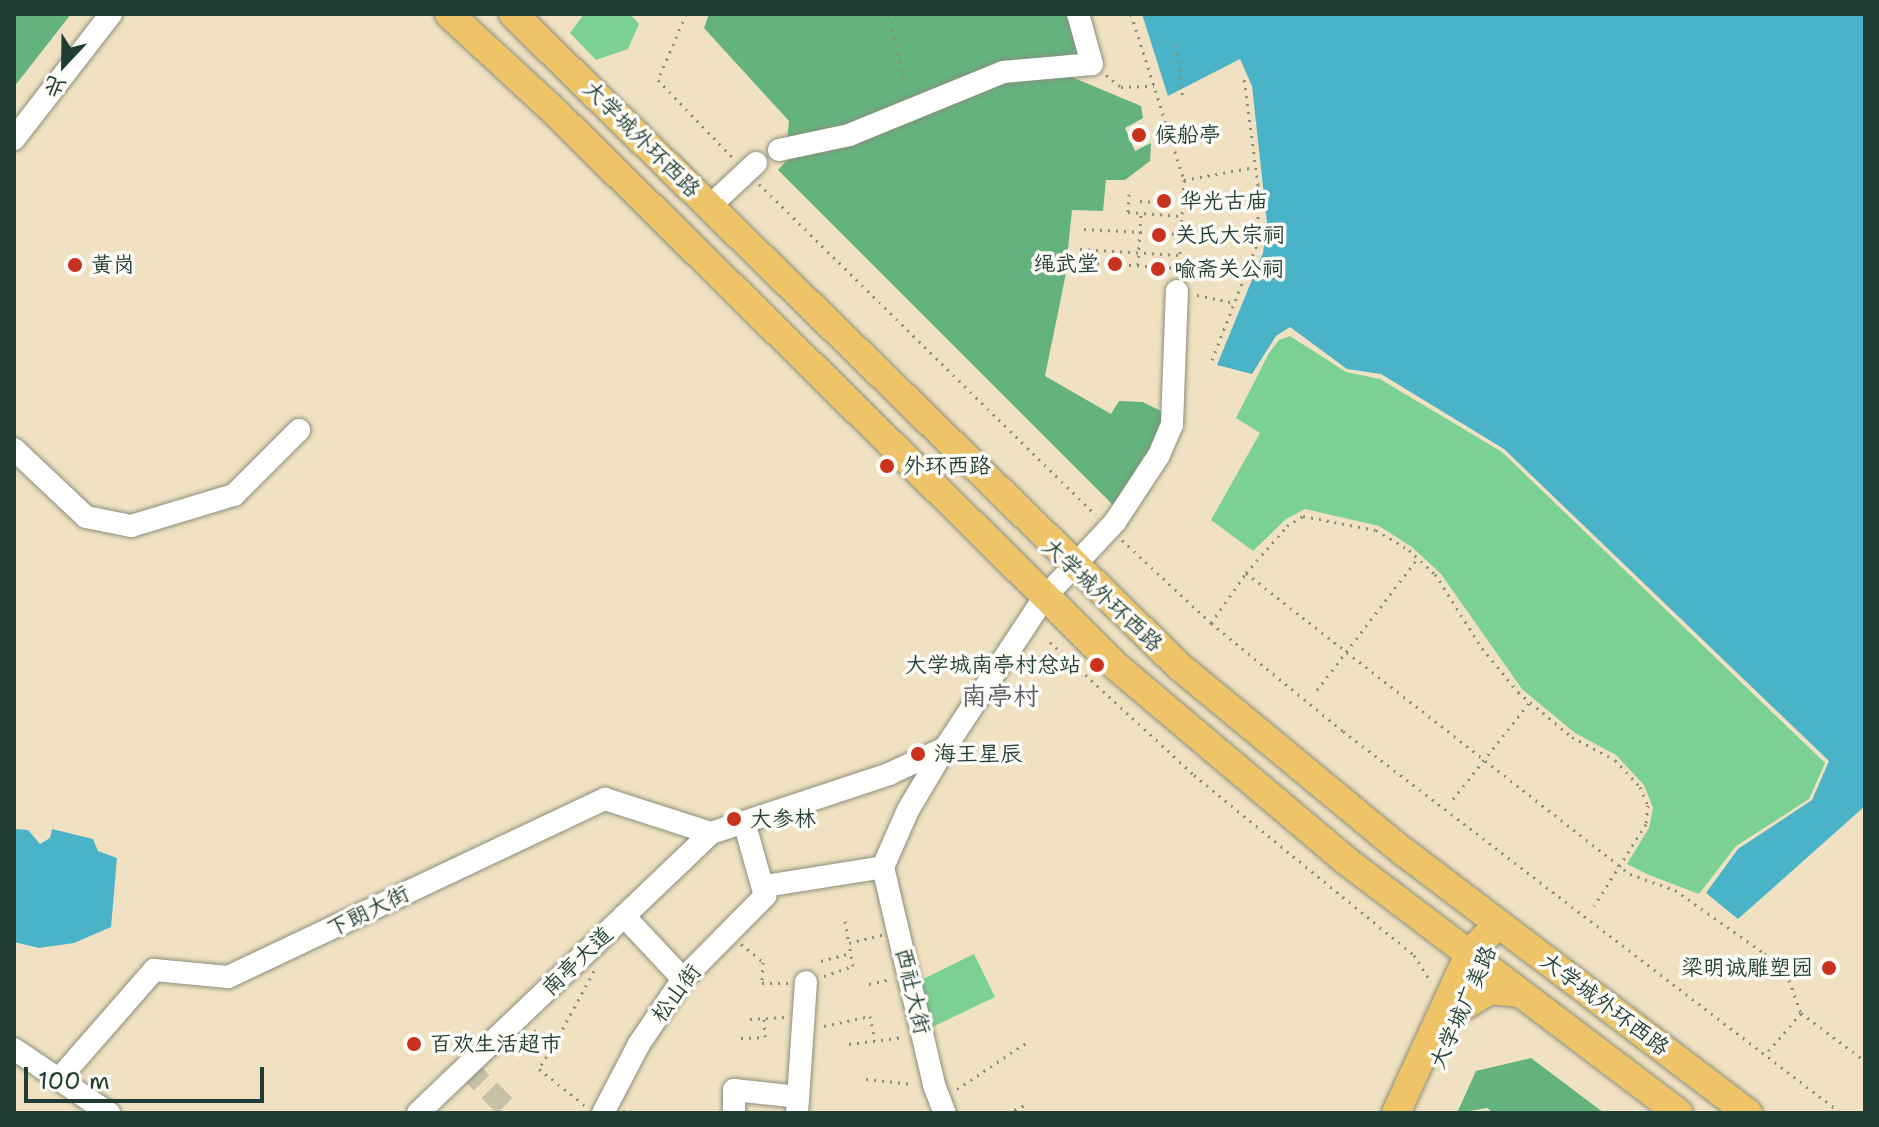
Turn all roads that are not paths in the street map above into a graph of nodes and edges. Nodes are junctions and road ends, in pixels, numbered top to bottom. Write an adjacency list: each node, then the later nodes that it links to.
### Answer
1 (111, 14): 5 (street)
2 (449, 14): 13 (main road, 大学城外环西路)
3 (513, 14): 8 (main road, 大学城外环西路)
4 (1078, 14): 6 (street)
5 (14, 139)
6 (779, 150)
7 (752, 167): 8 (street)
8 (710, 206): 12 (main road, 大学城外环西路)
9 (1177, 291): 12 (street)
10 (299, 430): 11 (street)
11 (14, 449)
12 (1072, 566): 13 (street); 19 (main road, 大学城外环西路)
13 (1044, 598): 14 (street); 22 (main road, 大学城外环西路)
14 (945, 748): 15 (street, 南亭大道); 17 (street)
15 (744, 822): 16 (street, 南亭大道); 18 (street)
16 (711, 833): 20 (street, 南亭大道); 29 (street, 下朗大街)
17 (883, 867): 18 (street); 30 (street, 西社大街)
18 (765, 886): 24 (street, 松山街)
19 (1467, 900): 21 (main road, 大学城外环西路); 22 (main road)
20 (624, 916): 24 (street); 34 (street, 南亭大道)
21 (1498, 924): 23 (main road, 大学城广美路); 39 (main road, 大学城外环西路)
22 (1441, 934): 23 (main road, 大学城外环西路); 27 (main road)
23 (1476, 960): 26 (main road, 大学城外环西路); 27 (main road, 大学城广美路)
24 (683, 979): 32 (street, 松山街)
25 (810, 981): 31 (street)
26 (1520, 993): 27 (main road); 38 (main road, 大学城外环西路)
27 (1448, 1000): 36 (main road, 大学城广美路); 37 (main road, 大学城广美路)
28 (14, 1049): 29 (street)
29 (59, 1079): 33 (street)
30 (939, 1099)
31 (798, 1105): 35 (street)
32 (599, 1112)
33 (109, 1113)
34 (418, 1113)
35 (734, 1113)
36 (1396, 1113)
37 (1415, 1113)
38 (1679, 1113)
39 (1748, 1113)

